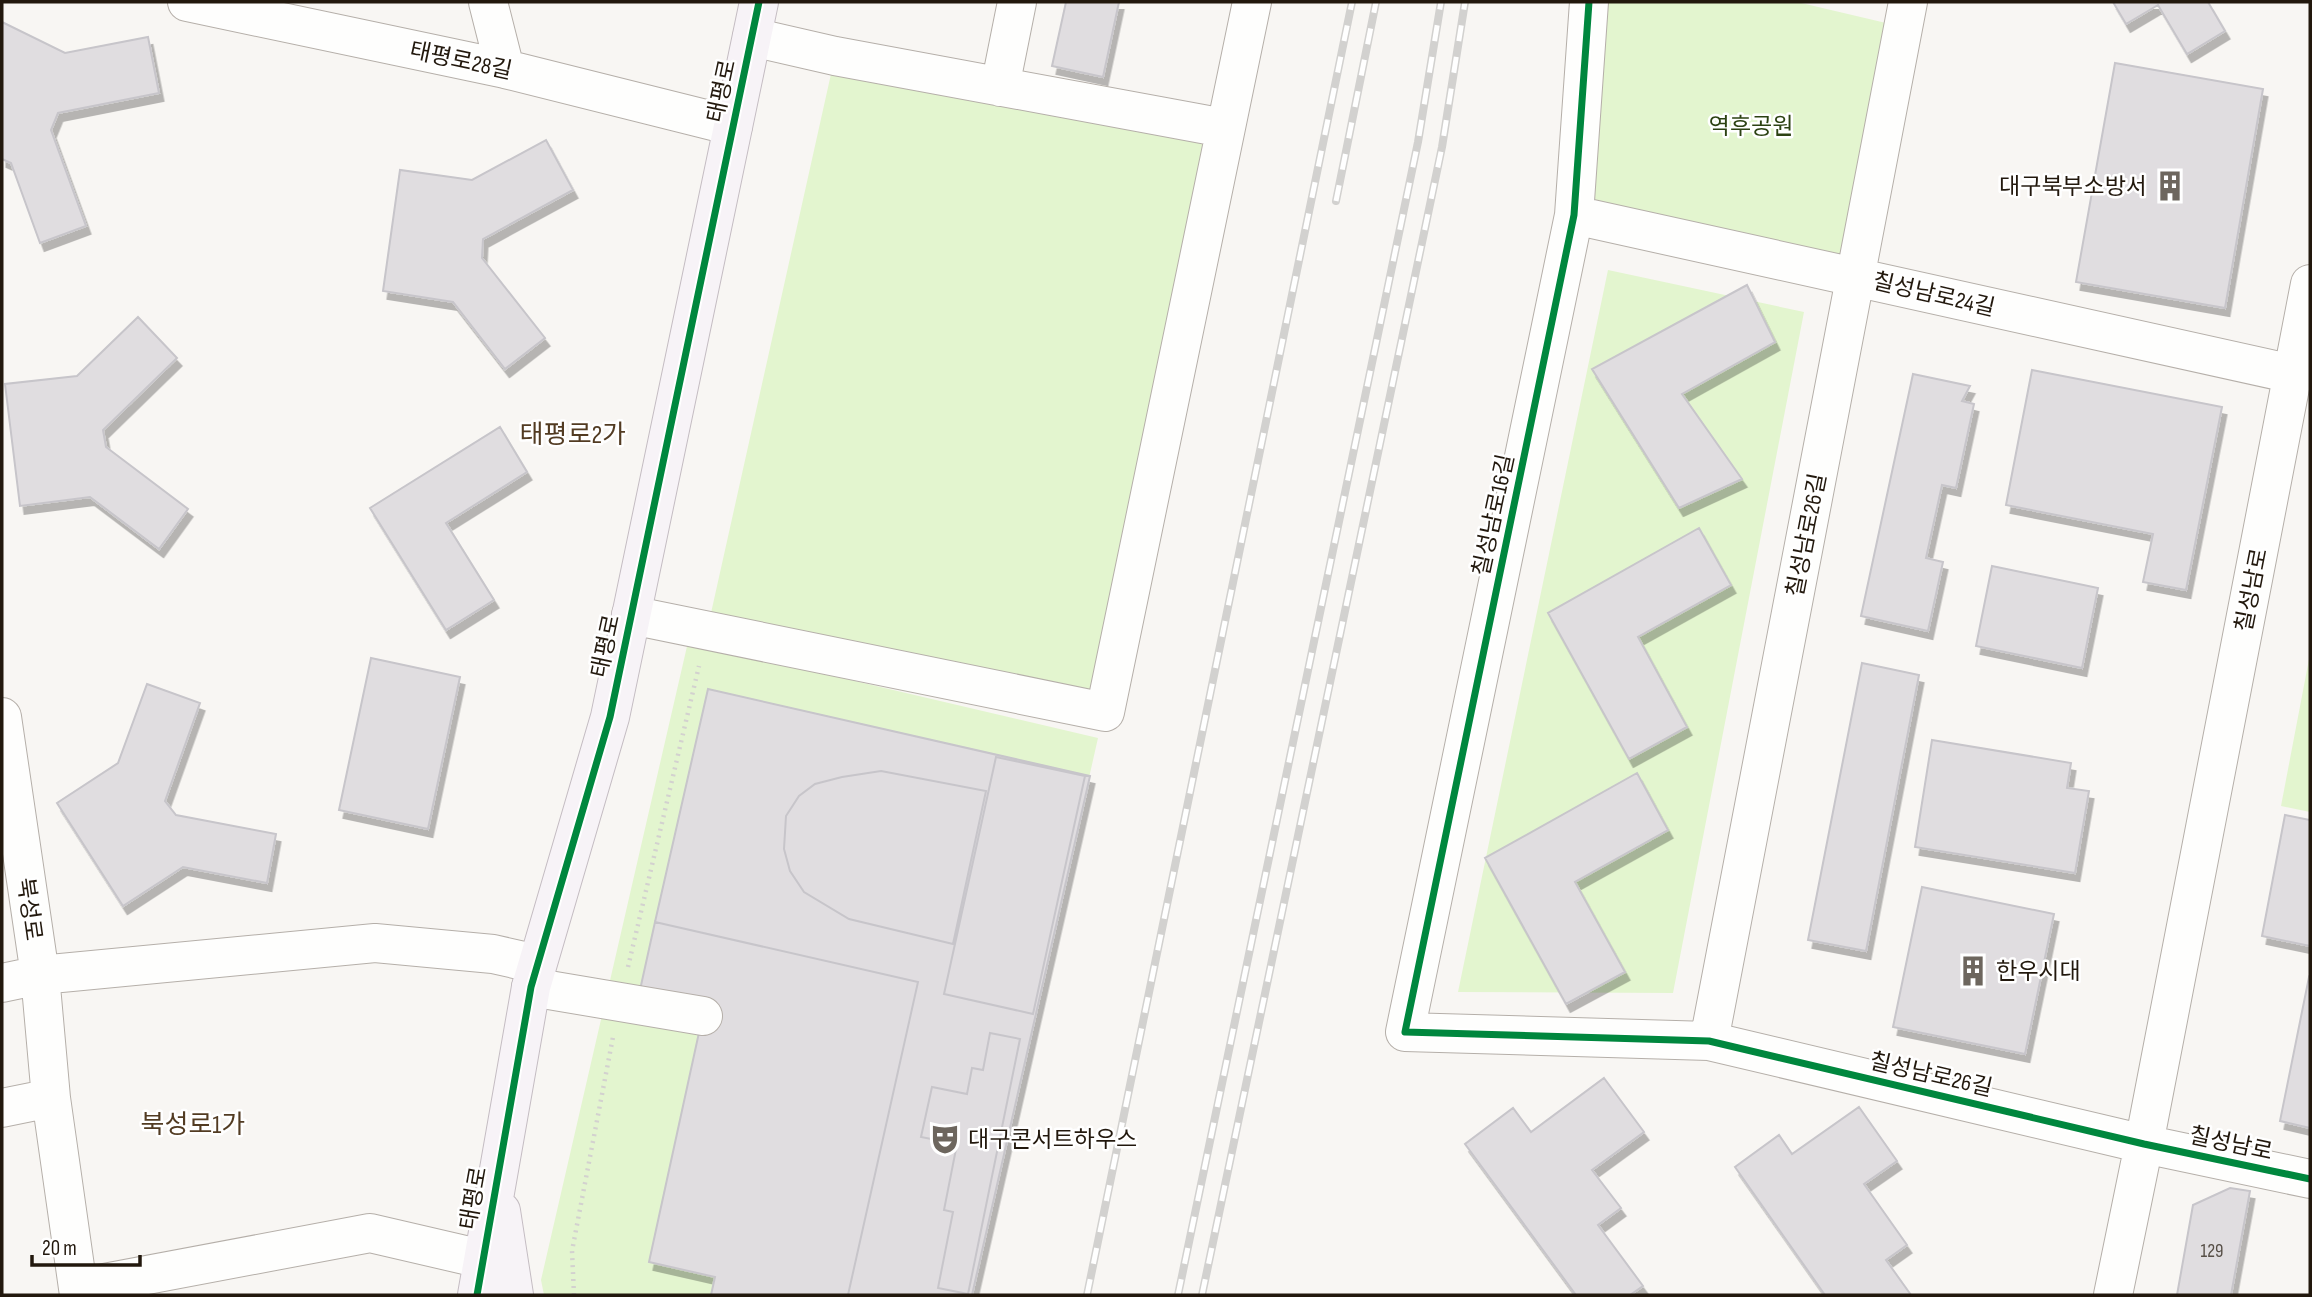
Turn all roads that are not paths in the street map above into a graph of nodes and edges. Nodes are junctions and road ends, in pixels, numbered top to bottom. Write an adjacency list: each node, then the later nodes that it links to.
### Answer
1 (187, 2): 8 (street, 태평로28길)
2 (488, 2): 8 (street)
3 (1017, 2): 9 (street)
4 (1252, 2): 11 (street)
5 (1589, 2): 12 (street, 칠성남로16길)
6 (1908, 2): 13 (street, 칠성남로26길)
7 (755, 19): 9 (street, 태평로); 10 (main road, 태평로)
8 (505, 69): 10 (street, 태평로28길)
9 (1000, 87): 11 (street, 태평로)
10 (733, 126): 16 (main road, 태평로)
11 (1224, 128): 16 (street)
12 (1574, 215): 13 (street, 칠성남로24길); 22 (street, 칠성남로16길)
13 (1856, 276): 15 (street, 칠성남로24길); 22 (street, 칠성남로26길)
14 (2310, 284): 15 (street, 칠성남로)
15 (2293, 374): 25 (street, 칠성남로)
16 (631, 615): 19 (main road, 태평로)
17 (2, 717): 18 (street, 북성로)
18 (40, 975): 19 (street); 20 (street); 23 (street, 북성로)
19 (534, 975): 21 (street); 27 (main road, 태평로)
20 (2, 983)
21 (703, 1016)
22 (1709, 1041): 25 (street, 칠성남로26길)
23 (51, 1098): 24 (street); 29 (street, 북성로)
24 (2, 1108)
25 (2144, 1144): 26 (street, 칠성남로); 31 (street, 칠성남로)
26 (2310, 1179)
27 (496, 1181): 28 (main road, 태평로); 30 (main road)
28 (480, 1277): 29 (street)
29 (78, 1292)
30 (514, 1295)
31 (2113, 1295)

